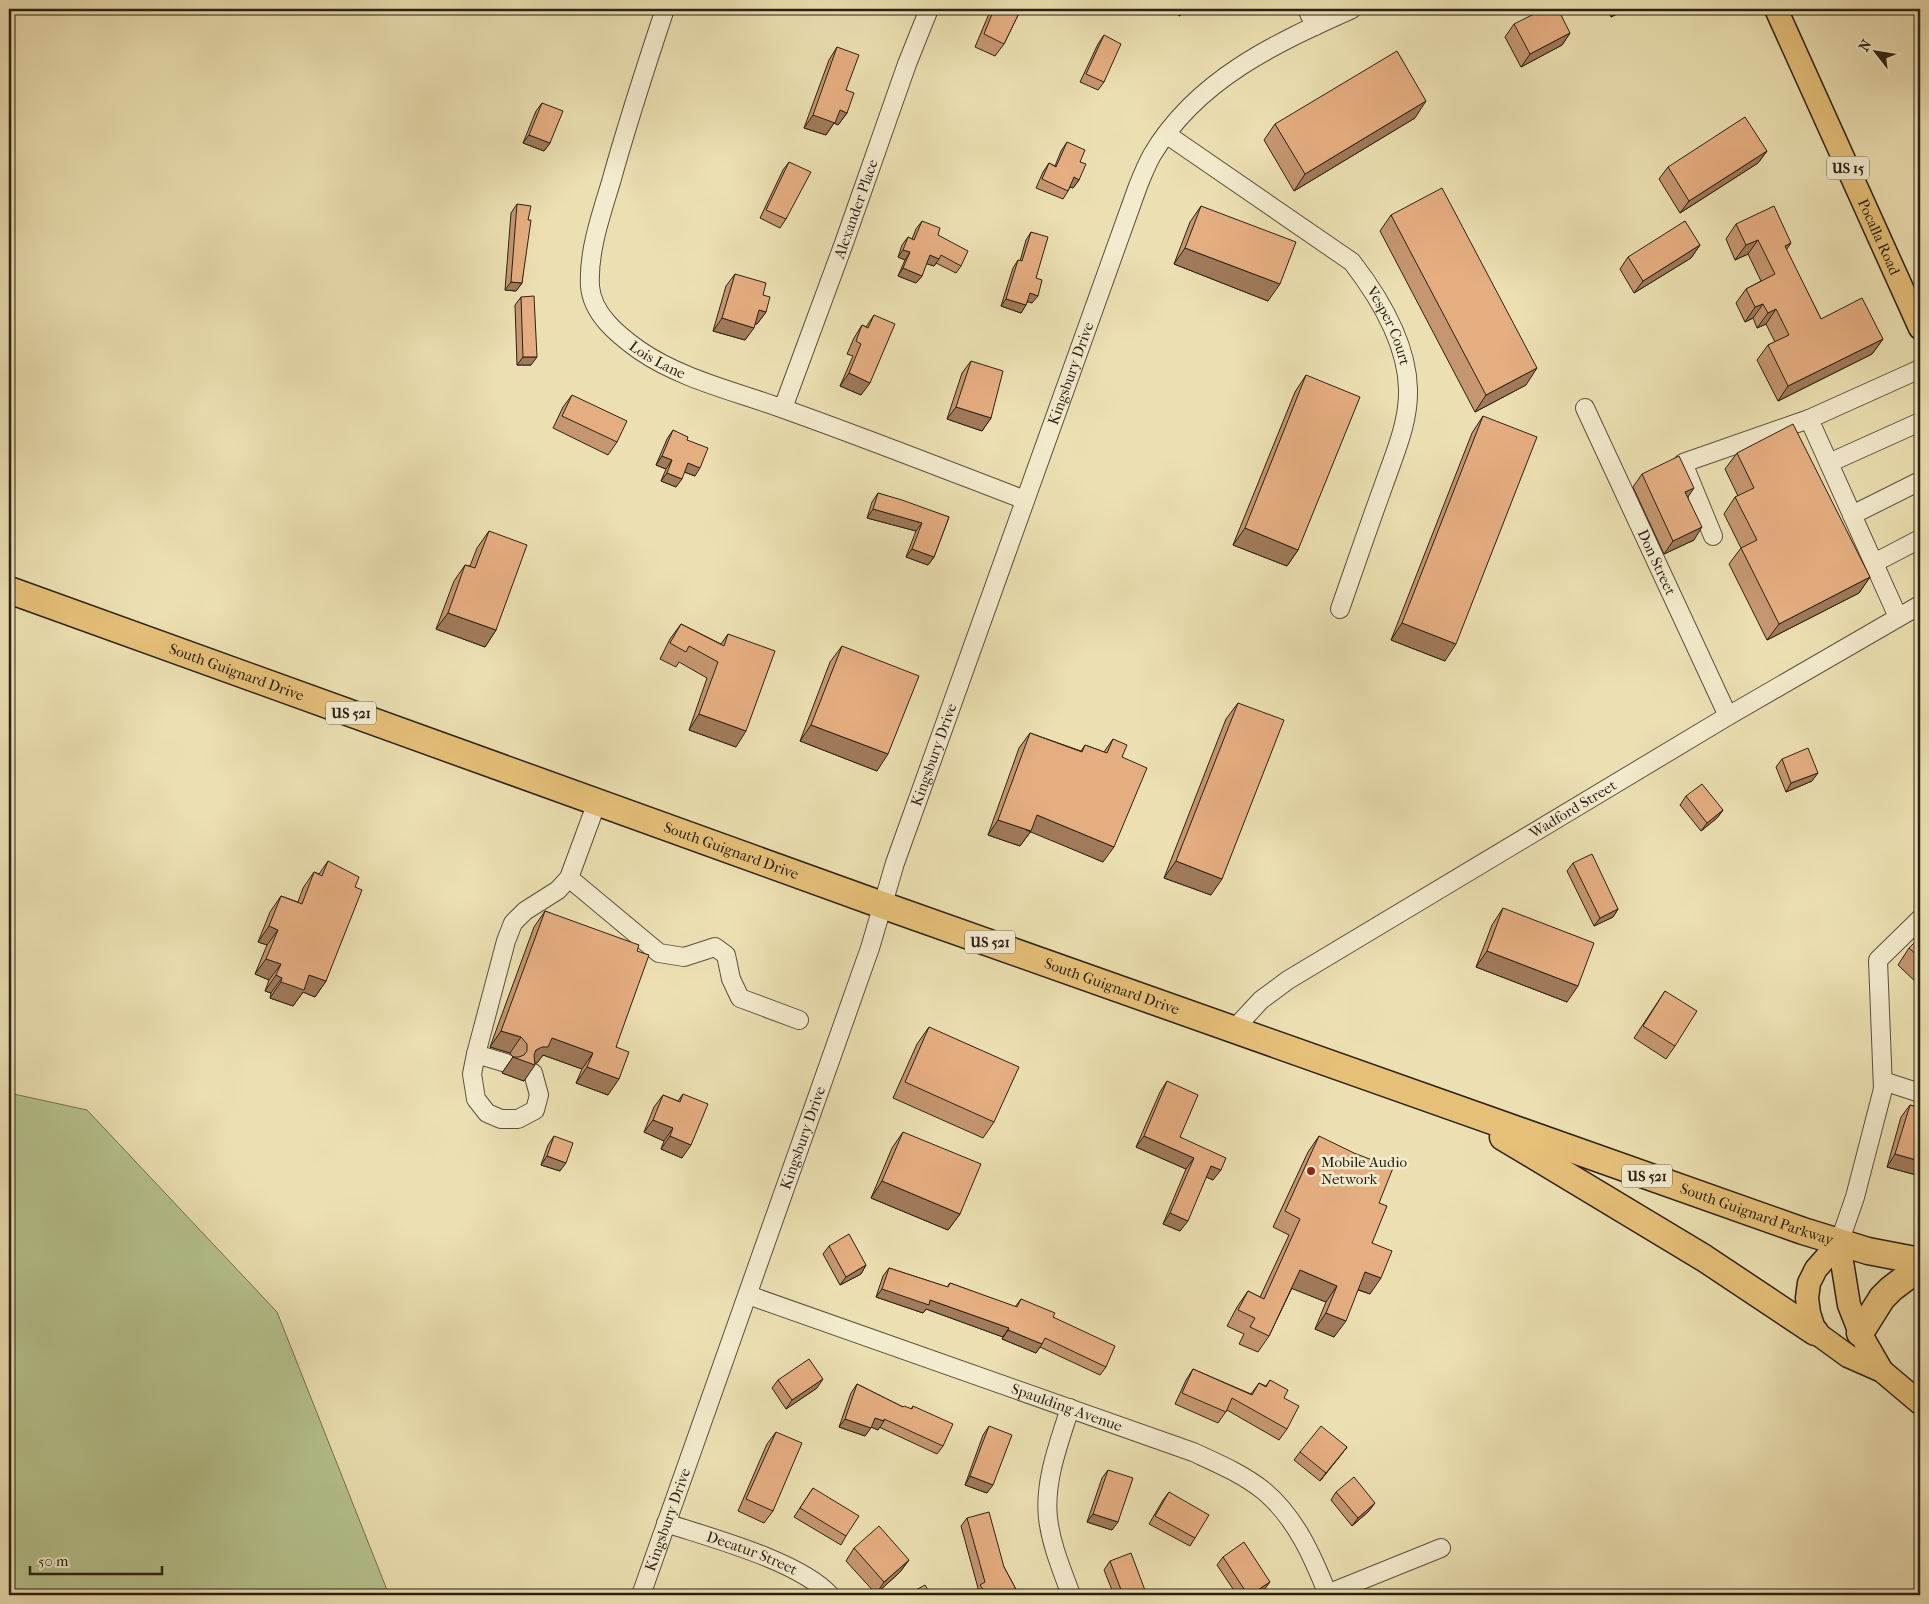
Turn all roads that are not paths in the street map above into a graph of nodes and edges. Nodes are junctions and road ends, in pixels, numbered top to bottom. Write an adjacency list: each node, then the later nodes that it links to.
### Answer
1 (665, 9): 10 (street, Lois Lane)
2 (928, 9): 10 (street, Alexander Place)
3 (1307, 9): 6 (street)
4 (1352, 9): 6 (street, Kingsbury Drive)
5 (1776, 9): 8 (main road, Pocalla Road / US 15)
6 (1315, 26): 7 (street, Kingsbury Drive)
7 (1166, 134): 16 (street, Kingsbury Drive); 23 (street, Vesper Court)
8 (1920, 328)
9 (1920, 369): 12 (street)
10 (783, 408): 16 (street, Lois Lane)
11 (1585, 408): 25 (street, Don Street)
12 (1809, 420): 14 (street); 18 (street)
13 (1920, 422): 14 (street)
14 (1829, 463): 17 (street)
15 (1920, 481): 17 (street)
16 (1025, 500): 28 (street, Kingsbury Drive)
17 (1852, 515): 20 (street)
18 (1713, 536)
19 (1920, 540): 20 (street)
20 (1874, 562): 24 (street)
21 (9, 590): 26 (highway, South Guignard Drive / US 521)
22 (1920, 605): 24 (street, Wadford Street)
23 (1340, 609)
24 (1898, 617): 25 (street, Wadford Street)
25 (1728, 716): 31 (street, Wadford Street)
26 (597, 802): 27 (street); 28 (highway, South Guignard Drive / US 521)
27 (569, 878): 30 (street); 32 (street)
28 (882, 905): 31 (highway, South Guignard Drive / US 521); 41 (street, Kingsbury Drive)
29 (1920, 918): 35 (street)
30 (798, 1020)
31 (1235, 1028): 37 (highway, South Guignard Drive / US 521)
32 (476, 1054): 33 (street); 34 (street)
33 (506, 1062)
34 (533, 1073)
35 (1883, 1081): 36 (street); 38 (street)
36 (1920, 1093)
37 (1455, 1108): 38 (highway, South Guignard Parkway / US 521); 42 (highway)
38 (1839, 1243): 39 (highway, South Guignard Parkway / US 521); 42 (main road); 43 (main road)
39 (1920, 1261)
40 (1920, 1267): 43 (highway)
41 (748, 1294): 46 (street, Spaulding Avenue); 47 (street, Kingsbury Drive)
42 (1815, 1332): 44 (main road)
43 (1860, 1333): 44 (main road)
44 (1882, 1371): 45 (main road)
45 (1920, 1402)
46 (1070, 1408): 51 (street); 52 (street, Spaulding Avenue)
47 (666, 1523): 49 (street, Kingsbury Drive); 50 (street, Decatur Street)
48 (1441, 1548): 52 (street)
49 (641, 1595)
50 (830, 1595)
51 (1071, 1595)
52 (1327, 1595)

